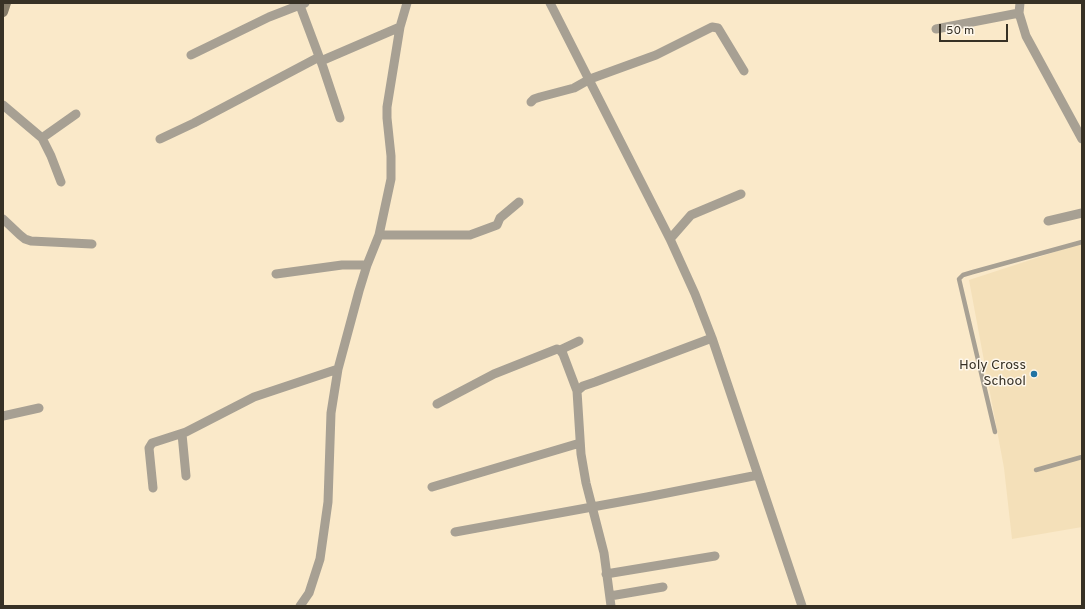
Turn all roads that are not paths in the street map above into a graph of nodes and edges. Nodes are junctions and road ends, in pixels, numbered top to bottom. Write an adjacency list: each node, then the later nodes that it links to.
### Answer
1 (6, 3): 6 (main road)
2 (407, 3): 8 (street)
3 (550, 3): 13 (street)
4 (1020, 3): 7 (street)
5 (301, 4): 10 (street); 11 (street)
6 (3, 12)
7 (1019, 13): 9 (street); 20 (street)
8 (400, 27): 11 (street); 27 (street)
9 (936, 29)
10 (191, 55)
11 (320, 59): 17 (street); 19 (street)
12 (744, 71): 13 (street)
13 (590, 79): 14 (street); 28 (street)
14 (531, 102)
15 (3, 105): 18 (street)
16 (76, 114): 18 (street)
17 (340, 118)
18 (42, 138): 21 (street)
19 (160, 139)
20 (1082, 140)
21 (61, 182)
22 (741, 194): 28 (street)
23 (519, 202): 27 (street)
24 (1082, 213): 26 (street)
25 (3, 219): 30 (street)
26 (1048, 221)
27 (379, 235): 31 (street)
28 (670, 240): 33 (street)
29 (1082, 242): 41 (lane)
30 (92, 244)
31 (367, 265): 32 (street); 36 (street)
32 (276, 274)
33 (712, 338): 37 (street); 46 (street)
34 (579, 341): 35 (street)
35 (560, 350): 37 (street); 38 (street)
36 (338, 369): 42 (street); 56 (street)
37 (578, 391): 43 (street)
38 (437, 404)
39 (39, 408): 40 (street)
40 (3, 416)
41 (995, 432)
42 (182, 434): 47 (street); 49 (street)
43 (580, 443): 48 (street); 50 (street)
44 (1082, 457): 45 (lane)
45 (1036, 470)
46 (758, 475): 50 (street); 58 (street)
47 (186, 476)
48 (432, 487)
49 (153, 488)
50 (592, 507): 51 (street); 53 (street)
51 (455, 532)
52 (715, 556): 53 (street)
53 (606, 574): 55 (street)
54 (663, 586): 55 (street)
55 (610, 596): 57 (street)
56 (300, 606)
57 (611, 606)
58 (802, 606)

